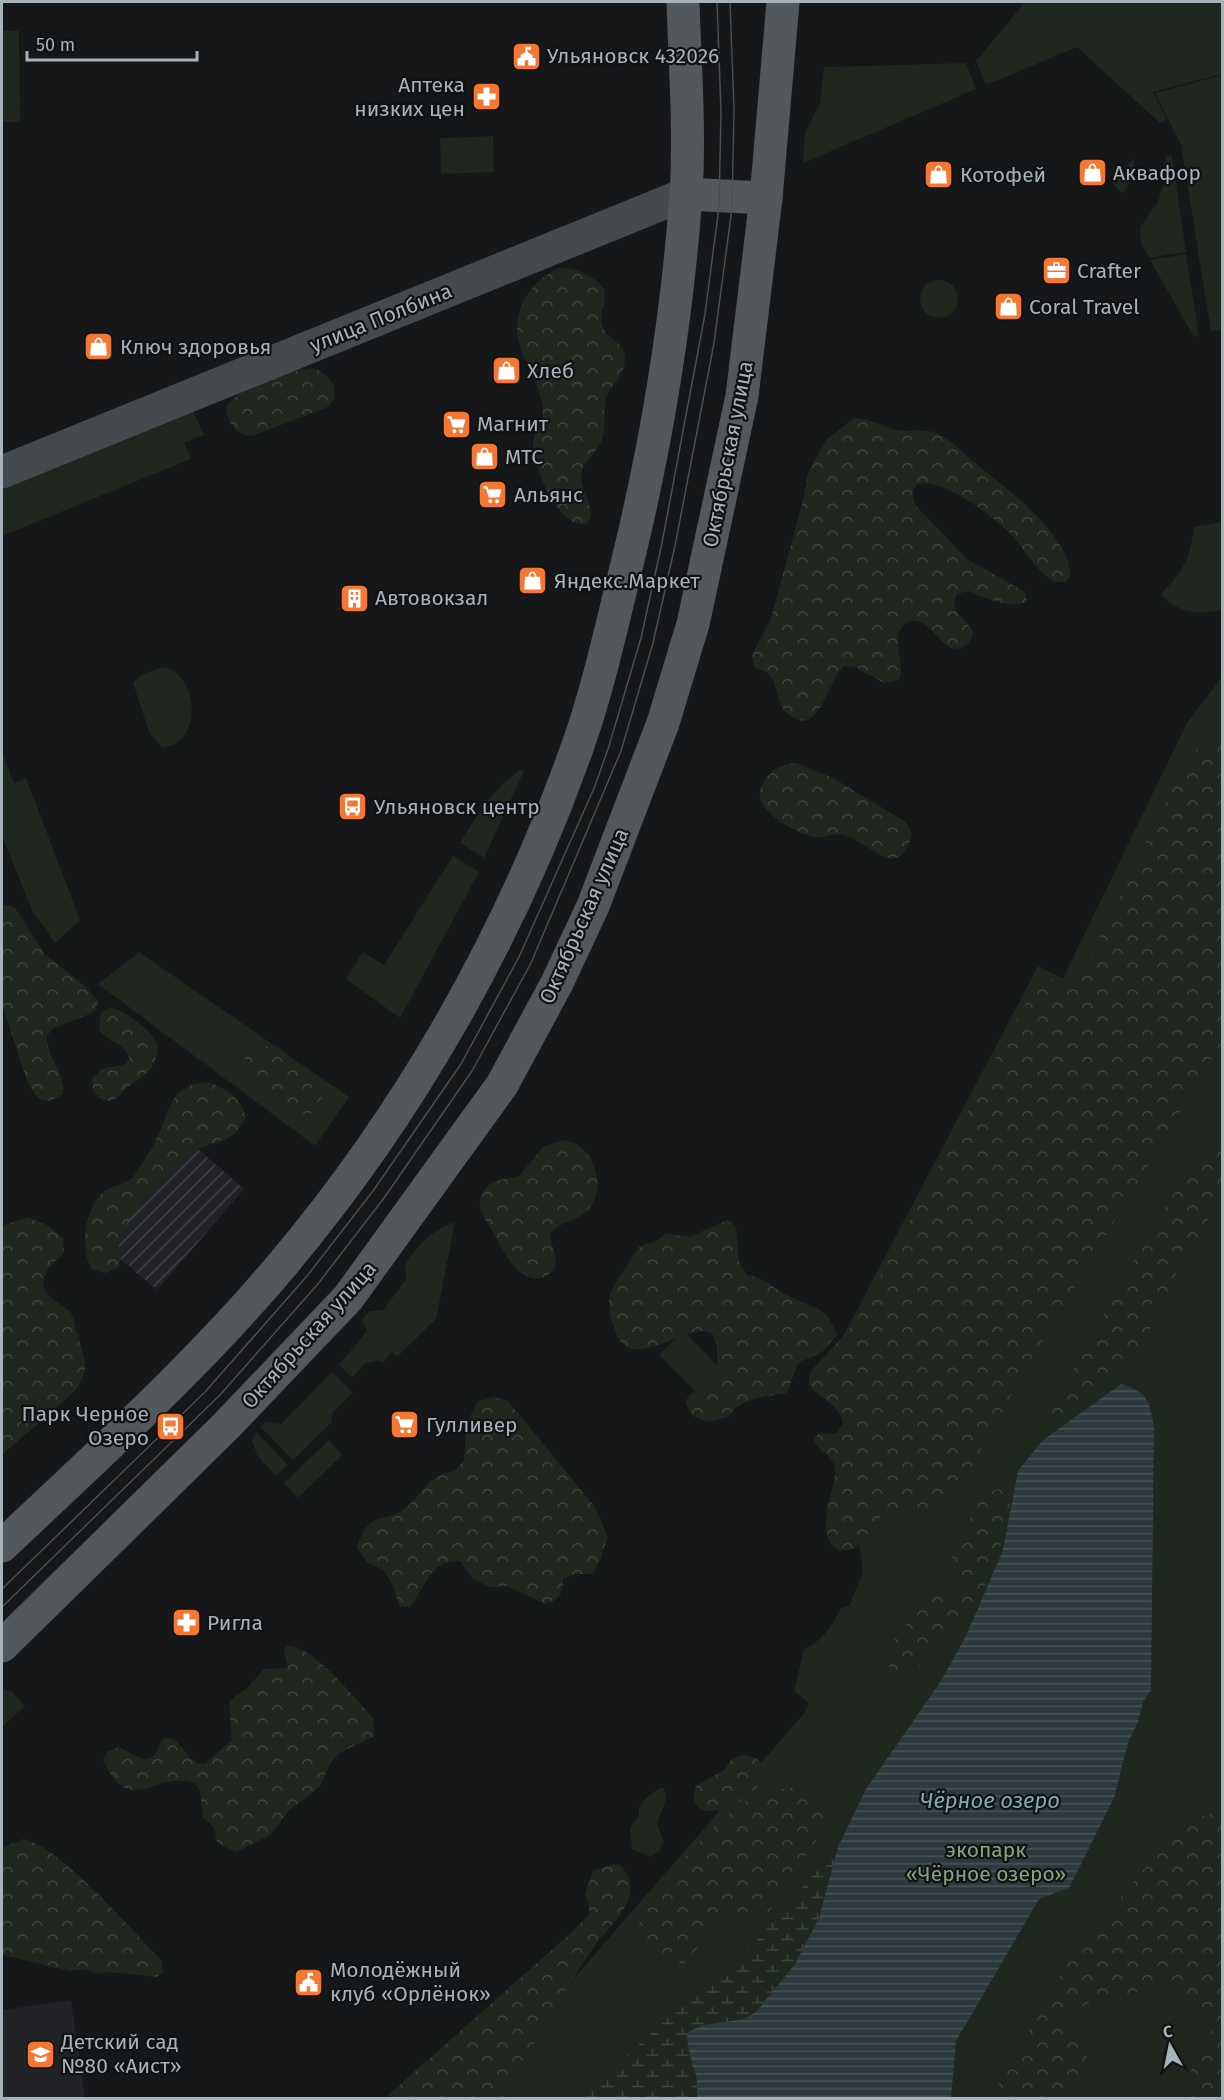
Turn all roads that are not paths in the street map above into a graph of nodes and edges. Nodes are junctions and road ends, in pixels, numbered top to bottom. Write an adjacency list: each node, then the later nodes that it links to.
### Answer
1 (683, 2): 3 (main road)
2 (783, 2): 4 (main road, Октябрьская улица)
3 (686, 194): 4 (main road, улица Полбина); 5 (street, улица Полбина); 6 (main road)
4 (766, 198): 7 (main road, Октябрьская улица)
5 (2, 472)
6 (2, 1546)
7 (2, 1646)

